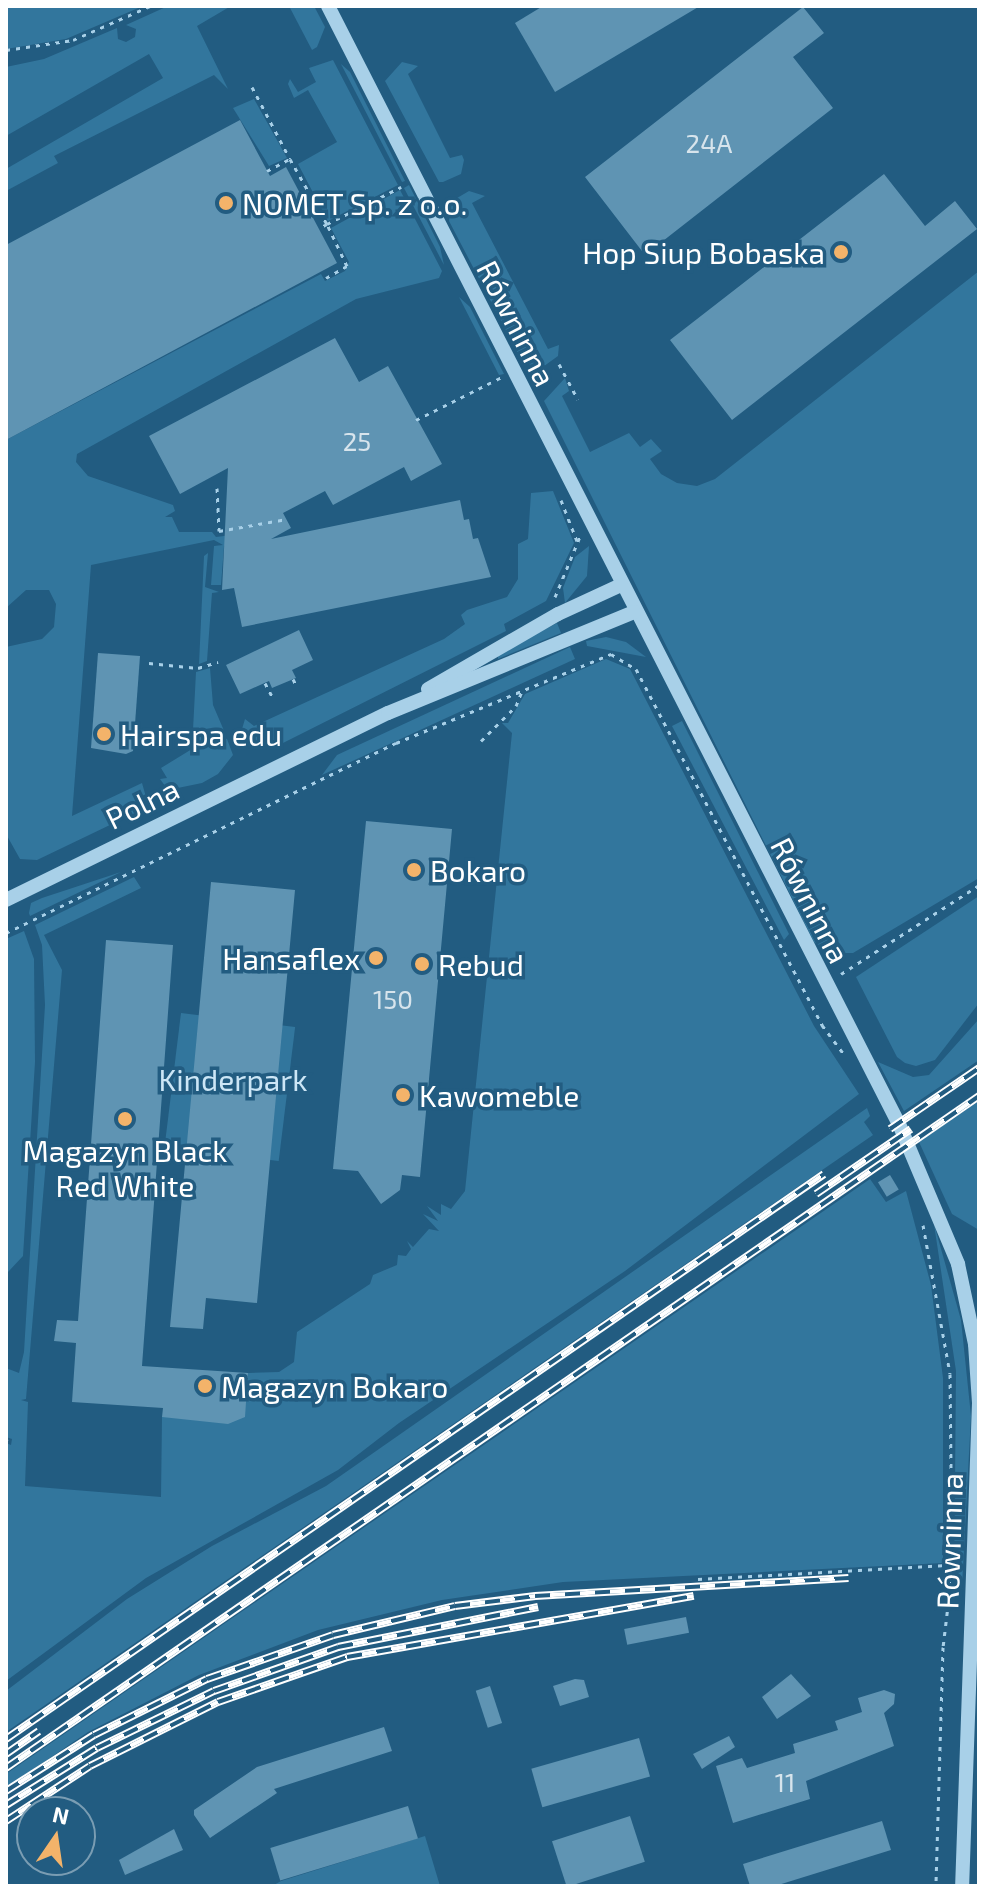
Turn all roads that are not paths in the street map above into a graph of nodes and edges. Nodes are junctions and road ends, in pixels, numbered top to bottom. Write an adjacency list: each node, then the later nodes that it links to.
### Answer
1 (328, 6): 2 (street, Równinna)
2 (621, 585): 3 (street, Równinna); 4 (street, Polna)
3 (634, 612): 4 (street, Polna); 6 (street, Równinna)
4 (388, 713): 5 (street, Polna)
5 (6, 900)
6 (977, 1345): 7 (street, Równinna)
7 (977, 1545): 8 (street, Równinna)
8 (962, 1886)

